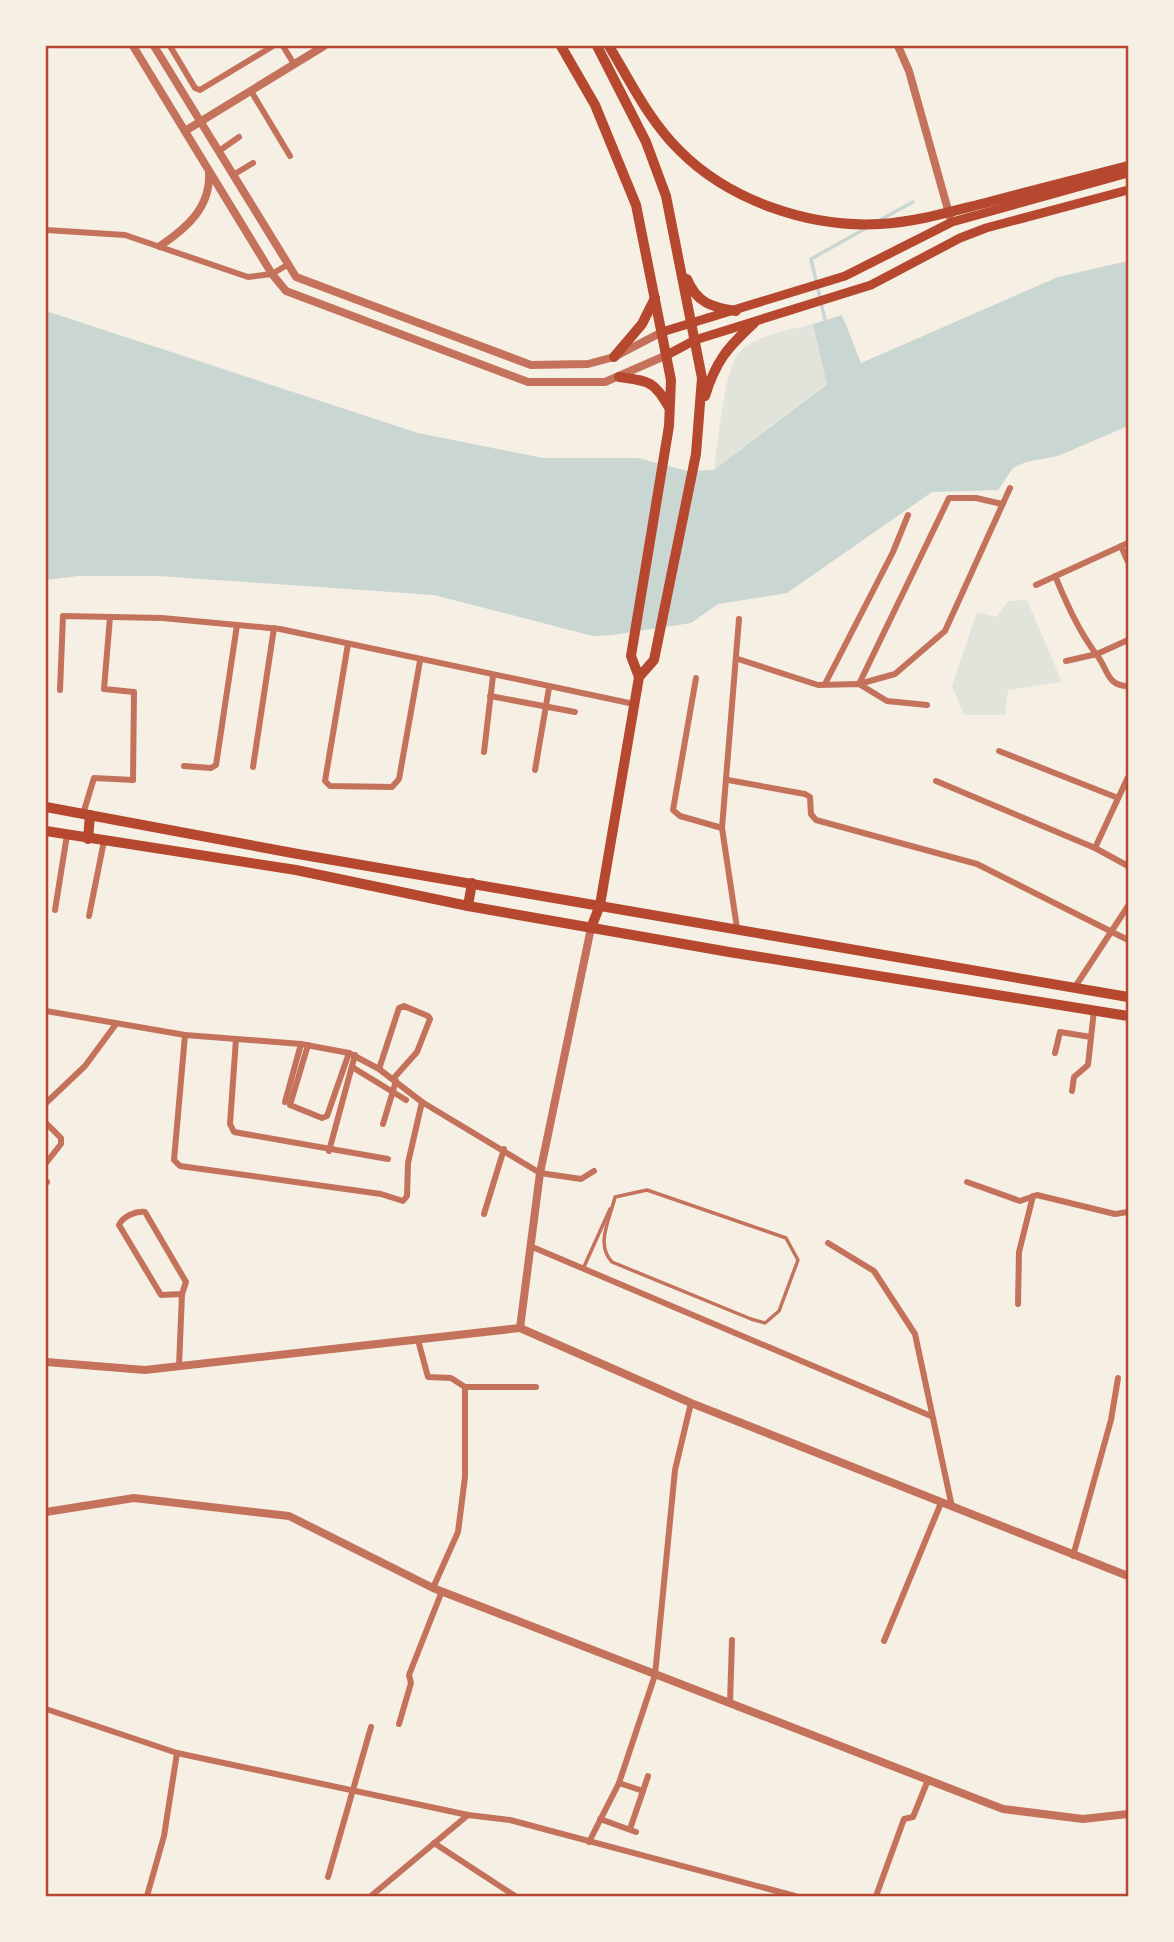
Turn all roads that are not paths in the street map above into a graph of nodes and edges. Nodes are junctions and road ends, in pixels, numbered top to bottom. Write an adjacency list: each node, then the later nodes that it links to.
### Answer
1 (133, 46): 15 (street)
2 (154, 46): 11 (street)
3 (273, 46): 10 (street)
4 (283, 46): 12 (street)
5 (324, 46): 12 (street)
6 (561, 46): 30 (main road)
7 (597, 46): 28 (main road)
8 (609, 46): 21 (main road)
9 (898, 46): 24 (street)
10 (171, 48): 11 (street)
11 (161, 57): 14 (street)
12 (295, 64): 13 (street)
13 (251, 90): 14 (street); 18 (street)
14 (201, 121): 15 (street); 17 (street)
15 (186, 131): 20 (street)
16 (239, 137): 17 (street)
17 (219, 151): 22 (street)
18 (289, 156)
19 (253, 163): 22 (street)
20 (209, 169): 26 (street); 29 (street)
21 (1128, 173): 24 (main road)
22 (233, 174): 27 (street)
23 (1129, 190): 33 (main road)
24 (952, 222): 31 (main road)
25 (46, 230): 26 (street)
26 (160, 246): 29 (street)
27 (287, 265): 29 (street); 37 (street)
28 (681, 265): 31 (main road); 32 (main road)
29 (271, 274): 38 (street)
30 (656, 296): 34 (main road); 37 (main road)
31 (736, 310): 32 (main road)
32 (692, 323): 34 (main road); 35 (main road)
33 (754, 323): 35 (main road); 40 (main road)
34 (662, 332): 36 (main road); 37 (street)
35 (695, 340): 36 (main road); 40 (main road)
36 (667, 355): 38 (street); 39 (main road)
37 (614, 356)
38 (619, 377): 39 (main road)
39 (670, 408): 59 (main road)
40 (701, 410): 59 (main road)
41 (1010, 488): 42 (street)
42 (1002, 504): 62 (street); 62 (street)
43 (908, 515): 61 (street)
44 (1125, 544): 45 (street); 46 (street)
45 (1129, 562)
46 (1055, 576): 47 (street); 54 (street)
47 (1036, 585)
48 (110, 617): 50 (street); 65 (street); 81 (street)
49 (739, 619): 55 (street)
50 (237, 625): 51 (street); 73 (street)
51 (274, 628): 53 (street); 74 (street)
52 (1129, 640): 54 (street)
53 (348, 644): 56 (street); 56 (street)
54 (1097, 654): 57 (street); 63 (street)
55 (738, 659): 61 (street); 77 (street)
56 (420, 660): 58 (street)
57 (1066, 661)
58 (493, 676): 64 (street); 66 (street)
59 (639, 677): 67 (main road)
60 (696, 678): 82 (street)
61 (825, 684): 62 (street)
62 (859, 684): 68 (street)
63 (1129, 686)
64 (549, 688): 67 (street); 69 (street)
65 (60, 690)
66 (491, 696): 69 (street); 72 (street)
67 (634, 704): 92 (main road)
68 (927, 705)
69 (546, 706): 70 (street); 75 (street)
70 (575, 712)
71 (999, 751): 79 (street)
72 (484, 752)
73 (184, 766)
74 (253, 767)
75 (536, 770)
76 (1129, 778): 79 (street)
77 (728, 780): 82 (street); 99 (street)
78 (936, 780): 87 (street)
79 (1118, 798): 87 (street)
80 (46, 807): 81 (main road)
81 (87, 814): 85 (main road); 88 (main road)
82 (722, 828): 98 (street)
83 (46, 831): 84 (main road)
84 (67, 835): 85 (main road); 95 (street)
85 (88, 839): 86 (main road)
86 (104, 841): 90 (main road); 96 (street)
87 (1095, 848): 89 (street)
88 (298, 854): 90 (main road); 91 (main road)
89 (1129, 866)
90 (296, 870): 93 (main road)
91 (472, 883): 92 (main road); 93 (main road)
92 (600, 905): 97 (main road); 98 (main road)
93 (468, 906): 97 (main road)
94 (1129, 906): 99 (street)
95 (55, 911)
96 (89, 916)
97 (592, 928): 103 (main road); 129 (street)
98 (737, 928): 101 (main road)
99 (1110, 932): 100 (street); 101 (street)
100 (1129, 940)
101 (1075, 987): 102 (main road)
102 (1129, 997)
103 (1094, 1008): 105 (main road); 108 (street)
104 (46, 1011): 106 (street)
105 (1129, 1016)
106 (116, 1024): 107 (street); 119 (street)
107 (185, 1035): 109 (street); 121 (street)
108 (1091, 1037): 111 (street); 116 (street)
109 (236, 1039): 110 (street); 125 (street)
110 (305, 1044): 112 (street); 112 (street); 120 (street)
111 (1055, 1053)
112 (352, 1054): 113 (street); 114 (street)
113 (352, 1068): 117 (street); 125 (street)
114 (379, 1069): 115 (street); 115 (street)
115 (395, 1080): 117 (street); 121 (street)
116 (1072, 1091)
117 (392, 1093): 118 (street); 123 (street)
118 (406, 1100)
119 (46, 1102)
120 (285, 1102)
121 (422, 1102): 124 (street)
122 (46, 1123): 127 (street)
123 (383, 1124)
124 (504, 1149): 129 (street); 134 (street)
125 (329, 1151): 126 (street)
126 (388, 1158)
127 (46, 1163)
128 (594, 1171): 129 (street)
129 (540, 1172): 136 (street)
130 (967, 1181): 131 (street)
131 (1033, 1196): 133 (street); 139 (street)
132 (615, 1197): 132 (lane); 137 (lane)
133 (1129, 1212)
134 (484, 1214)
135 (828, 1243): 148 (street)
136 (529, 1246): 137 (street); 140 (street)
137 (582, 1270): 148 (street)
138 (182, 1294): 138 (street); 143 (street)
139 (1018, 1304)
140 (520, 1328): 141 (street); 147 (street)
141 (418, 1340): 143 (street); 145 (street)
142 (46, 1362): 143 (street)
143 (179, 1366)
144 (1118, 1378): 152 (street)
145 (465, 1387): 146 (street); 154 (street)
146 (536, 1387)
147 (691, 1403): 149 (street); 157 (street)
148 (931, 1416): 150 (street)
149 (941, 1503): 150 (street); 156 (street)
150 (952, 1507): 152 (street)
151 (46, 1512): 154 (street)
152 (1073, 1556): 153 (street)
153 (1129, 1576)
154 (438, 1590): 157 (street); 160 (street)
155 (732, 1640): 158 (street)
156 (884, 1641)
157 (655, 1675): 158 (street); 165 (street)
158 (730, 1703): 164 (street)
159 (46, 1709): 162 (street)
160 (399, 1724)
161 (371, 1727): 167 (street)
162 (177, 1753): 167 (street); 174 (street)
163 (648, 1776): 166 (street)
164 (928, 1780): 168 (street); 178 (street)
165 (619, 1783): 166 (street); 170 (street)
166 (643, 1791): 170 (street)
167 (354, 1792): 169 (street); 173 (street)
168 (1129, 1814)
169 (468, 1815): 171 (street); 172 (street)
170 (600, 1819): 171 (street)
171 (589, 1842): 177 (street)
172 (434, 1843): 175 (street); 176 (street)
173 (328, 1877)
174 (147, 1896)
175 (371, 1896)
176 (515, 1896)
177 (795, 1896)
178 (876, 1896)

